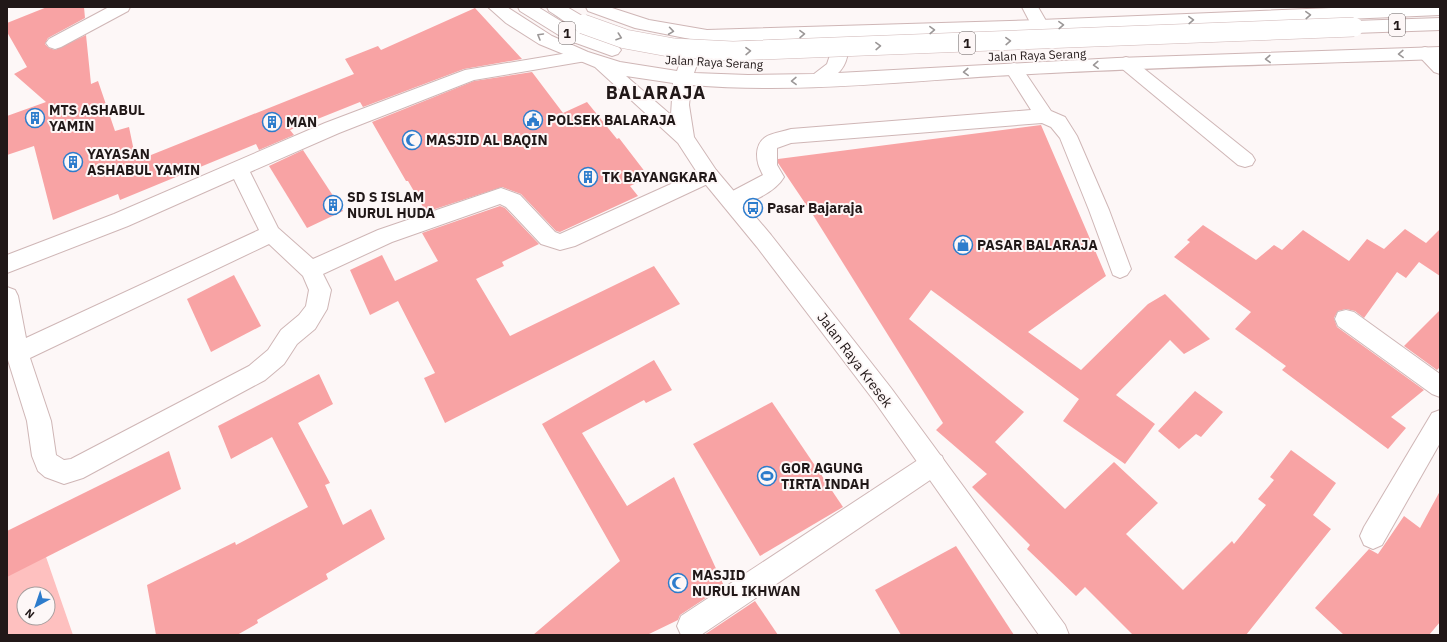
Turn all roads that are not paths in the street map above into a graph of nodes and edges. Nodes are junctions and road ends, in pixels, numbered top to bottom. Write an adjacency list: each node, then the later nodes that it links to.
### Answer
1 (122, 7): 15 (main road)
2 (496, 7): 17 (main road, one-way to 2)
3 (526, 7): 14 (main road, Jalan Raya Serang / 1)
4 (555, 7): 10 (main road, Jalan Raya Serang / 1, one-way to 10, bridge)
5 (594, 7): 13 (main road, one-way to 13)
6 (1030, 7): 11 (main road)
7 (1347, 10): 8 (main road); 9 (main road, one-way to 7)
8 (1440, 10)
9 (1269, 17): 11 (main road, one-way to 9); 18 (main road)
10 (1440, 24)
11 (1040, 26): 12 (main road, one-way to 11)
12 (826, 34): 13 (main road, one-way to 12); 24 (main road)
13 (707, 36): 23 (main road, Jalan Raya Kresek)
14 (1440, 38)
15 (55, 43)
16 (1433, 53): 18 (main road, one-way to 18); 21 (main road)
17 (580, 57): 20 (main road); 28 (main road)
18 (1307, 57): 19 (main road, one-way to 19)
19 (1126, 63): 22 (main road, one-way to 22); 27 (main road)
20 (602, 64): 23 (main road); 26 (main road)
21 (1440, 68)
22 (1014, 69): 24 (main road, one-way to 24); 25 (main road)
23 (683, 78): 24 (main road, one-way to 23); 26 (main road, Jalan Raya Kresek)
24 (818, 80)
25 (1044, 116): 30 (main road); 33 (main road)
26 (685, 138): 29 (main road, Jalan Raya Kresek)
27 (1245, 160)
28 (238, 168): 31 (main road); 32 (main road)
29 (709, 175): 30 (main road, Jalan Raya Kresek); 34 (main road)
30 (732, 201): 40 (main road, Jalan Raya Kresek)
31 (271, 234): 34 (main road); 37 (main road)
32 (7, 264)
33 (1120, 269)
34 (311, 270): 37 (main road)
35 (7, 296): 37 (main road)
36 (1346, 319): 38 (main road)
37 (17, 353)
38 (1440, 387)
39 (1440, 421): 41 (main road)
40 (933, 464): 42 (main road); 43 (main road, Jalan Raya Kresek)
41 (1373, 536)
42 (691, 626)
43 (1055, 635)

